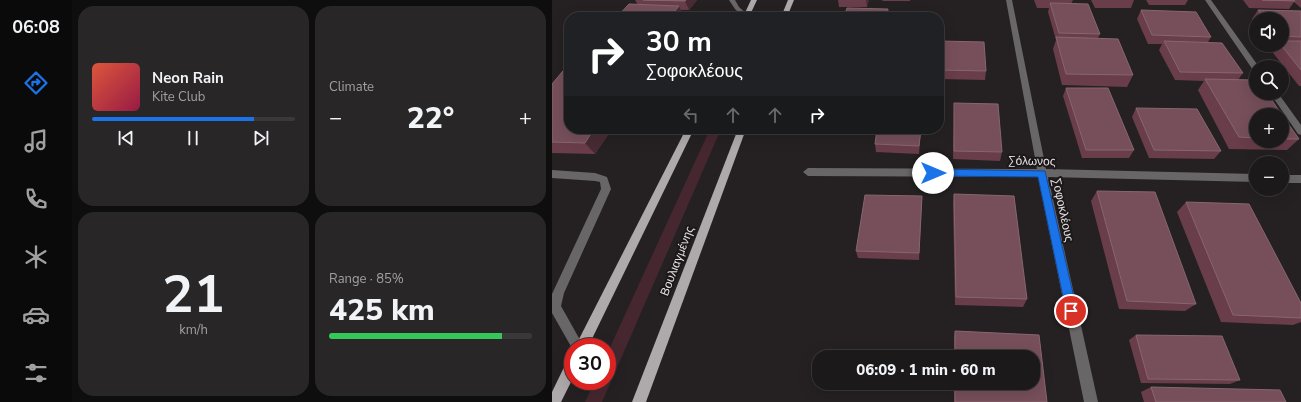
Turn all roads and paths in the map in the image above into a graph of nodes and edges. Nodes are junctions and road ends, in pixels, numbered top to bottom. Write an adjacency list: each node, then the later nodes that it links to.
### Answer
1 (732, 0): 6 (street)
2 (754, 0): 7 (main road)
3 (791, 0): 8 (main road)
4 (1009, 0): 16 (street, Σοφοκλέους)
5 (1208, 0): 9 (street)
6 (742, 12)
7 (748, 12)
8 (786, 12)
9 (1250, 60)
10 (1279, 100): 11 (street)
11 (1301, 132)
12 (688, 134): 21 (main road)
13 (740, 134): 24 (main road, Βουλιαγμένης)
14 (808, 172): 16 (street, Σόλωνος)
15 (552, 174): 20 (street)
16 (1042, 174): 17 (street, Σόλωνος); 25 (street, Σοφοκλέους)
17 (1249, 178)
18 (1289, 179): 19 (street)
19 (1301, 180)
20 (573, 338)
21 (586, 338)
22 (564, 382): 23 (main road)
23 (554, 402)
24 (639, 402)
25 (1091, 402)

